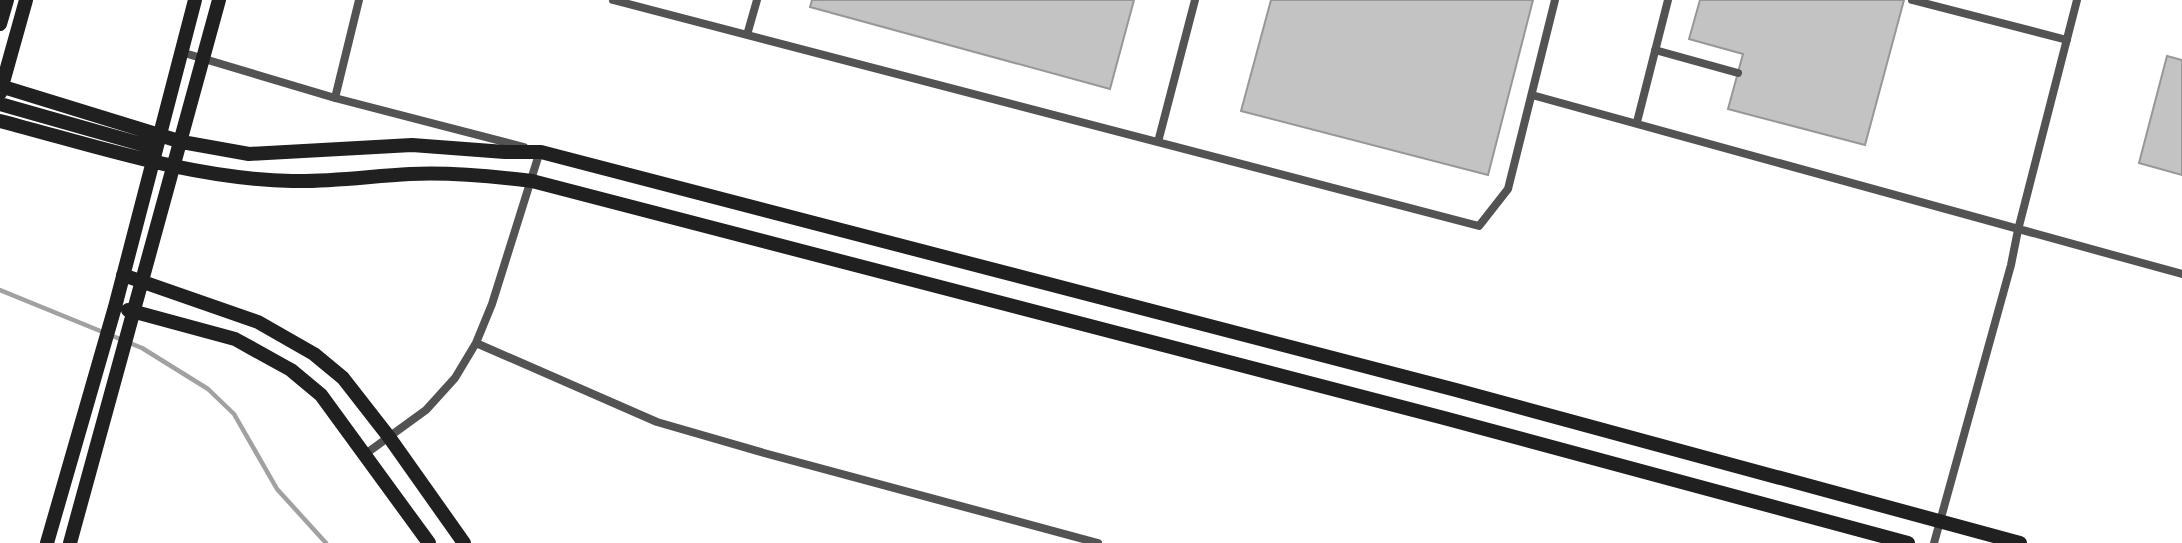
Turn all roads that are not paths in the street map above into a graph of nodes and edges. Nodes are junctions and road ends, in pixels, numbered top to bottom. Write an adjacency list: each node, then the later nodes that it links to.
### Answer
1 (7, 0): 13 (street)
2 (26, 0): 20 (street)
3 (195, 0): 17 (street)
4 (219, 0): 18 (street)
5 (359, 0): 22 (lane)
6 (613, 0): 14 (lane)
7 (757, 0): 14 (lane)
8 (1195, 0): 27 (lane)
9 (1555, 0): 21 (lane)
10 (1668, 0): 16 (lane)
11 (1912, 0): 15 (lane)
12 (2077, 0): 15 (lane)
13 (0, 24)
14 (747, 35): 27 (lane)
15 (2067, 40): 32 (lane)
16 (1656, 50): 19 (lane); 25 (lane)
17 (181, 52): 18 (lane); 28 (street)
18 (204, 59): 22 (lane); 26 (street)
19 (1738, 73)
20 (1, 88): 28 (street)
21 (1532, 94): 25 (lane); 27 (lane)
22 (334, 98): 29 (lane)
23 (0, 104): 28 (street)
24 (0, 121): 28 (street)
25 (1637, 122): 32 (lane)
26 (182, 142): 28 (street); 29 (street); 30 (street)
27 (1158, 142)
28 (155, 148): 30 (street); 34 (street)
29 (541, 152): 31 (lane); 41 (street)
30 (174, 168): 31 (street); 35 (street)
31 (532, 181): 38 (lane); 47 (street)
32 (2018, 230): 33 (lane); 41 (lane)
33 (2182, 274)
34 (123, 275): 35 (street); 36 (street)
35 (143, 282): 37 (street); 39 (street)
36 (115, 307): 37 (street); 42 (street)
37 (135, 311): 40 (street); 43 (street)
38 (476, 344): 39 (lane); 46 (lane)
39 (389, 437): 40 (lane); 45 (street)
40 (364, 455): 44 (street)
41 (1940, 522): 48 (lane); 49 (street)
42 (47, 543)
43 (70, 543)
44 (429, 543)
45 (464, 543)
46 (1098, 543)
47 (1908, 543)
48 (1934, 543)
49 (2020, 543)

